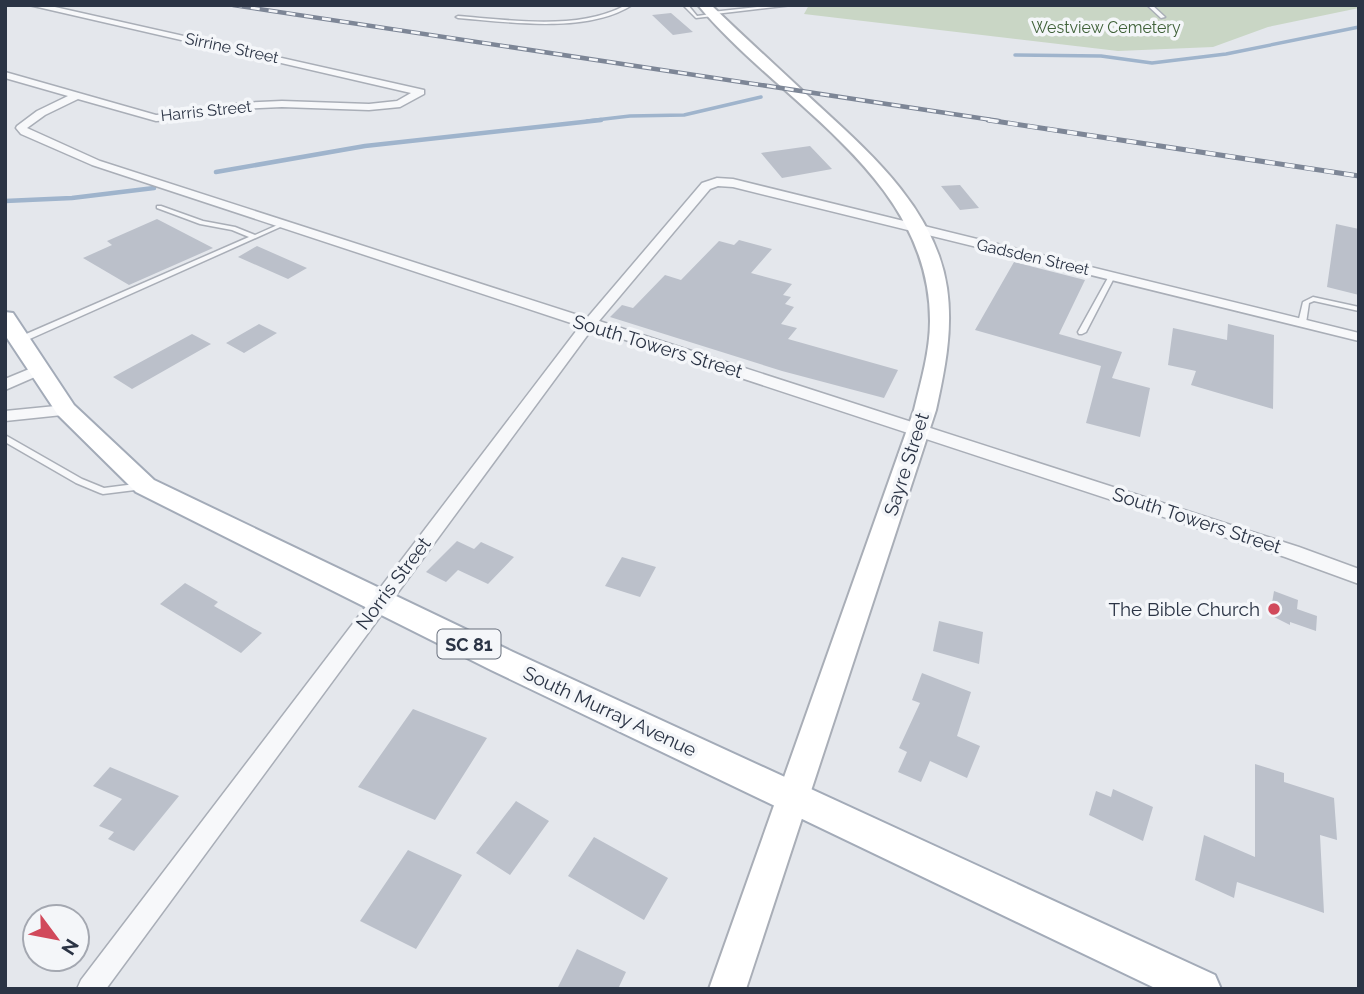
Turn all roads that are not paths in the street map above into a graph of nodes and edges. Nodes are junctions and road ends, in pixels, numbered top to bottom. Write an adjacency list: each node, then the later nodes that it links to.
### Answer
1 (33, 5): 11 (street, Sirrine Street)
2 (630, 5): 7 (lane)
3 (685, 5): 6 (lane)
4 (790, 5): 6 (lane)
5 (1149, 5): 8 (lane)
6 (710, 11): 15 (main road, Sayre Street)
7 (458, 17)
8 (1163, 17)
9 (5, 75): 10 (street, Harris Street)
10 (76, 96): 11 (street, Harris Street); 14 (street, South Towers Street)
11 (411, 99)
12 (706, 186): 15 (street, Gadsden Street); 21 (street, Norris Street)
13 (159, 207): 16 (lane)
14 (284, 224): 16 (lane); 21 (street, South Towers Street)
15 (918, 228): 17 (street, Gadsden Street); 29 (main road, Sayre Street)
16 (255, 237): 24 (lane)
17 (1112, 276): 20 (street, Gadsden Street); 22 (lane)
18 (1359, 309): 20 (lane)
19 (5, 318): 24 (main road, South Murray Avenue / SC 81)
20 (1302, 323): 23 (street, Gadsden Street)
21 (588, 325): 29 (street, South Towers Street); 33 (street, Norris Street)
22 (1082, 332)
23 (1359, 337)
24 (20, 340): 25 (main road, South Murray Avenue / SC 81)
25 (39, 370): 26 (street); 27 (main road, South Murray Avenue / SC 81)
26 (5, 385)
27 (66, 411): 28 (street); 31 (main road, South Murray Avenue / SC 81)
28 (5, 416)
29 (919, 428): 32 (street, South Towers Street); 34 (main road, Sayre Street)
30 (5, 438): 31 (lane)
31 (145, 486): 33 (main road, South Murray Avenue / SC 81)
32 (1359, 577)
33 (380, 601): 34 (main road, South Murray Avenue / SC 81); 35 (street, Norris Street)
34 (794, 798): 36 (main road, Sayre Street); 37 (main road, South Murray Avenue)
35 (90, 989)
36 (727, 989)
37 (1201, 989)

